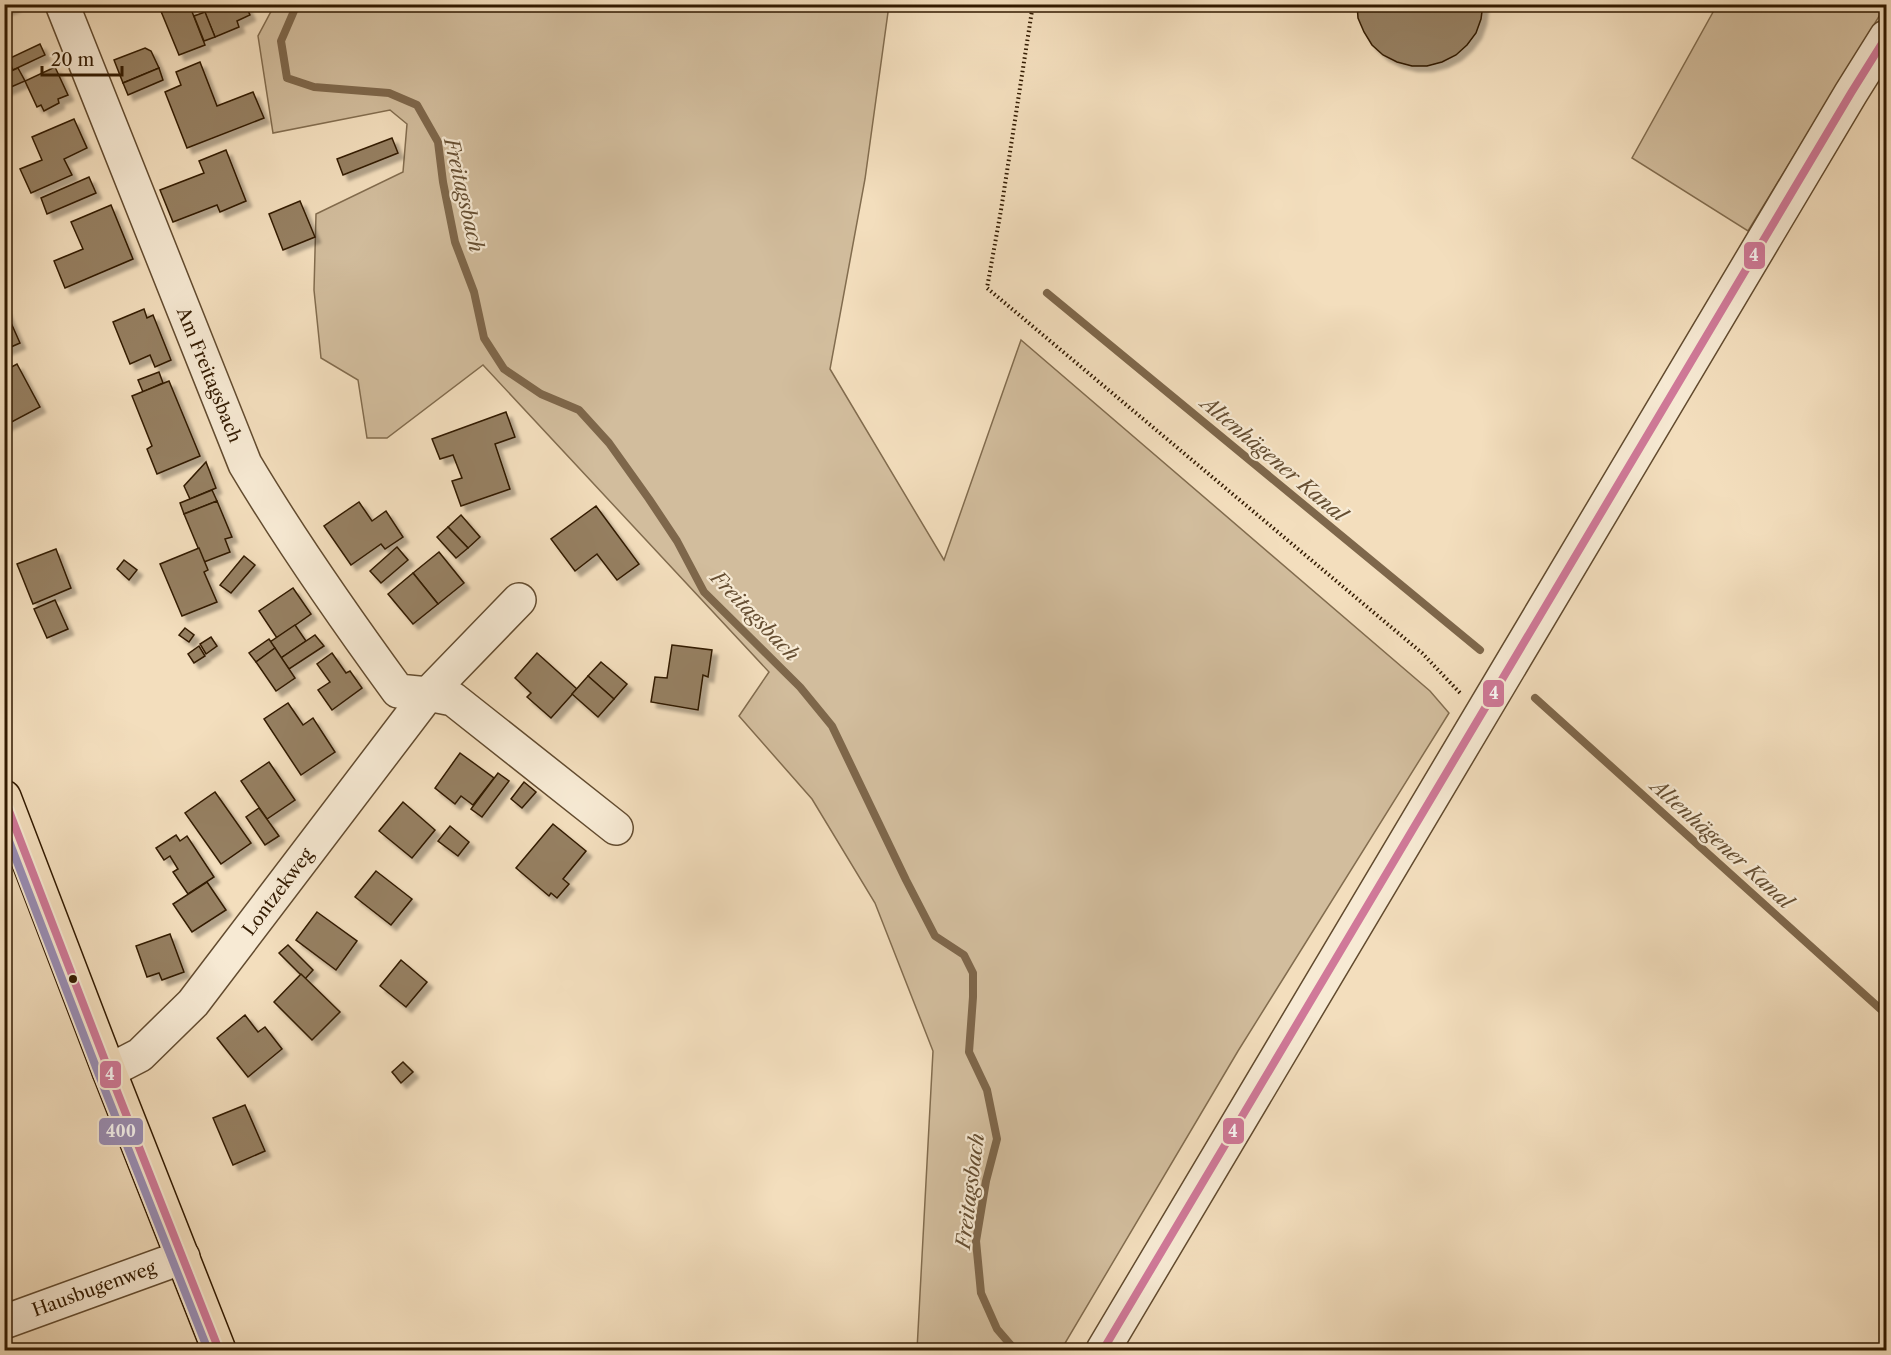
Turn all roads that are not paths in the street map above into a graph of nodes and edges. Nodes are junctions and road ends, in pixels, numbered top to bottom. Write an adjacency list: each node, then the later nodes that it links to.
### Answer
1 (63, 4): 4 (street, Am Freitagsbach)
2 (1887, 36): 11 (street)
3 (519, 600): 4 (street, Lontzekweg)
4 (428, 694): 6 (street); 7 (street, Lontzekweg)
5 (4, 797): 7 (main road)
6 (616, 828)
7 (109, 1071): 8 (main road)
8 (183, 1257): 9 (street, Hausbugenweg); 10 (main road)
9 (4, 1322)
10 (219, 1350)
11 (1103, 1350)

